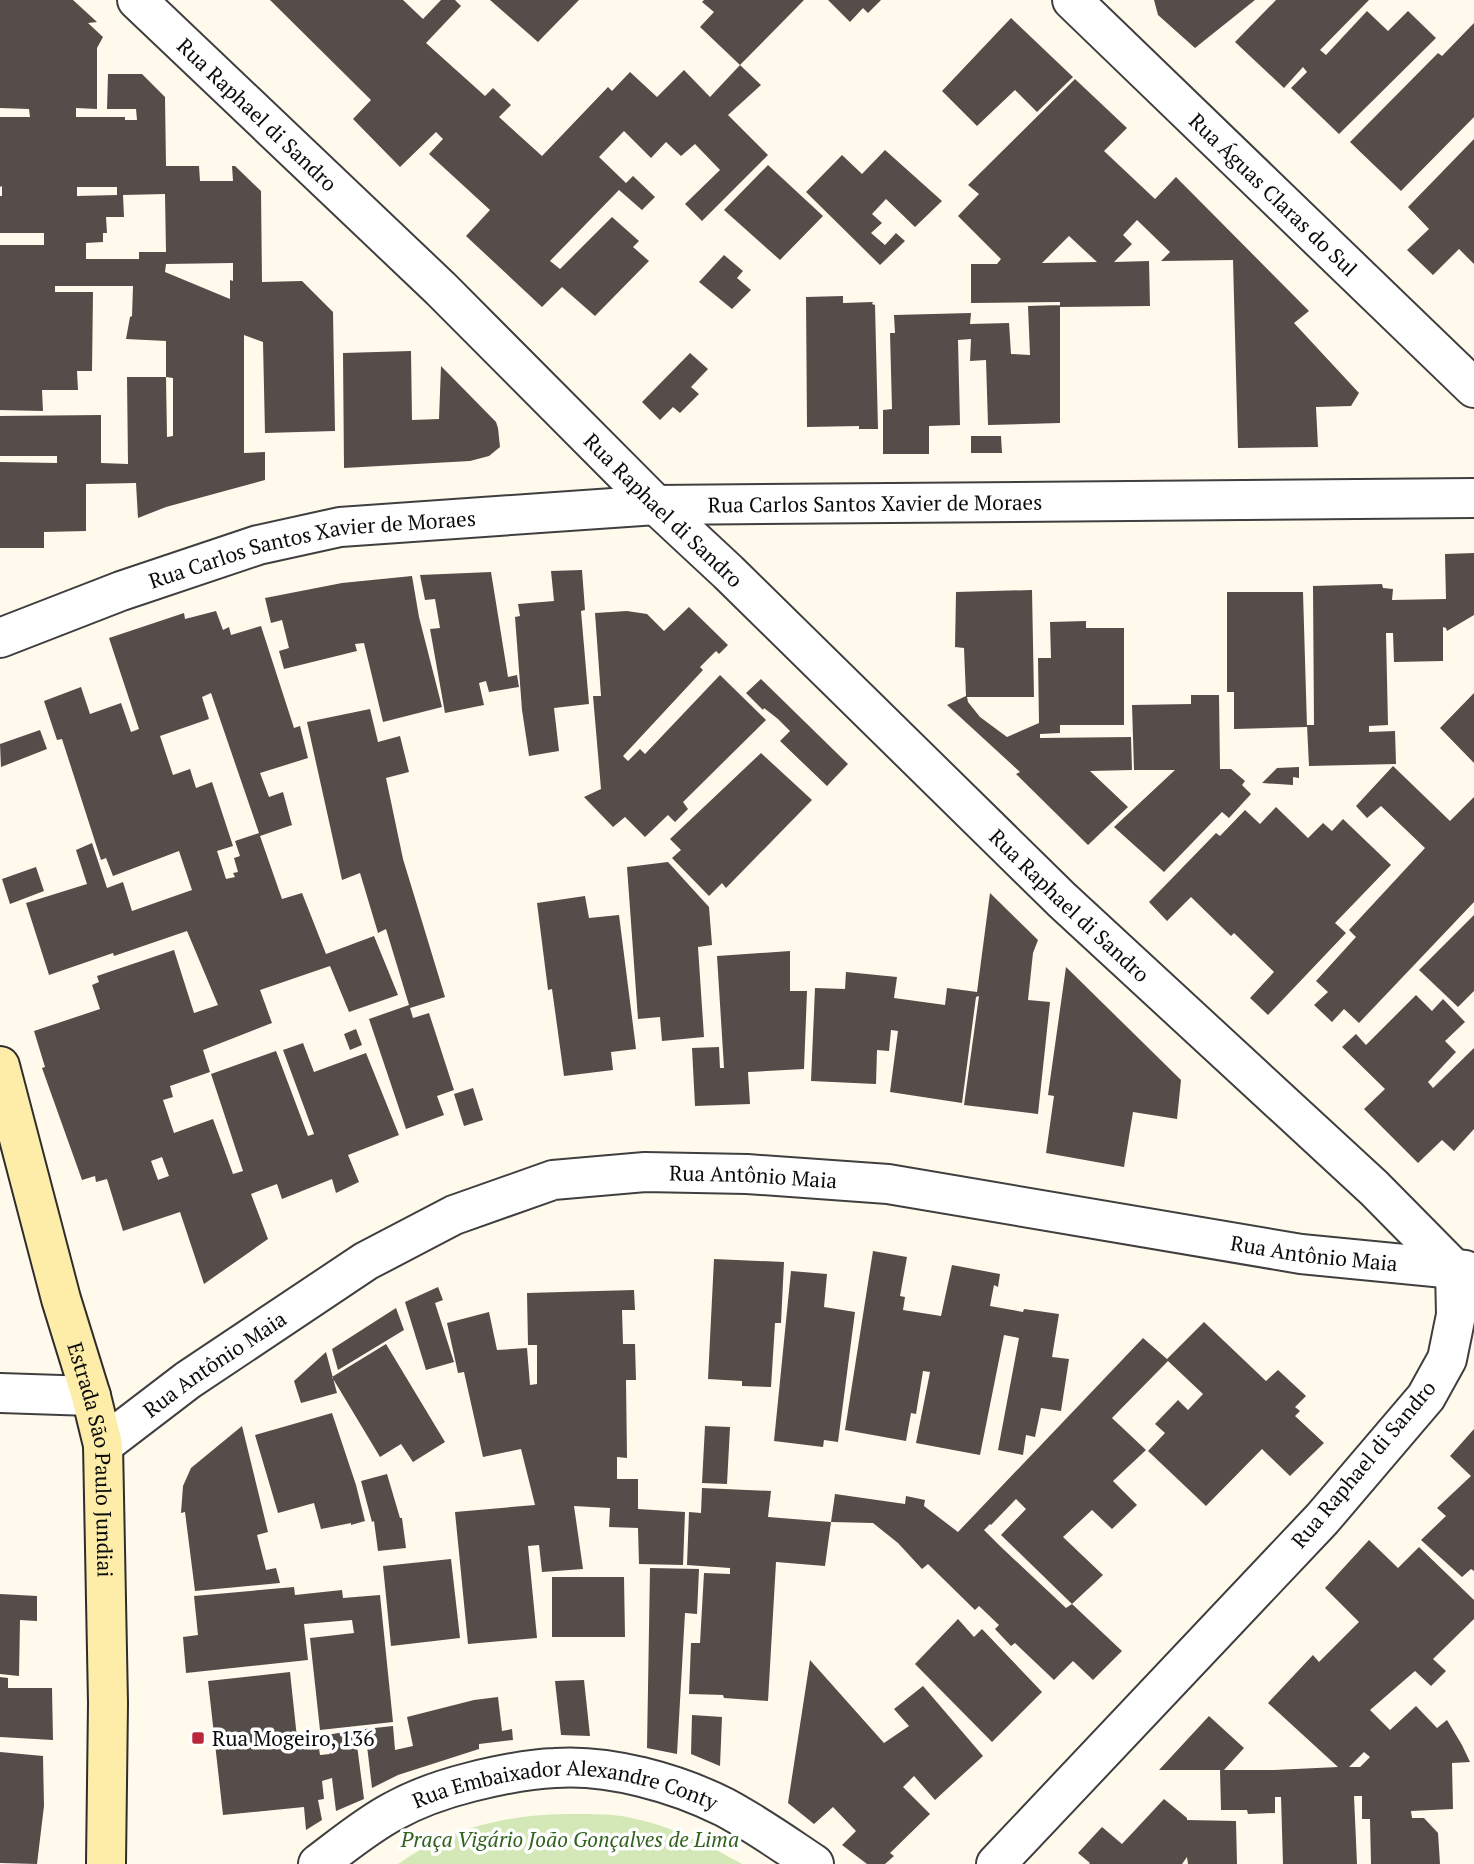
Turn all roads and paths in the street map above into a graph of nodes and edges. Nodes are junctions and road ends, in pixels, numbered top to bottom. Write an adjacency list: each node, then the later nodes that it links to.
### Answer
1 (137, 0): 5 (street, Rua Raphael di Sandro)
2 (1073, 0): 3 (street, Rua Águas Claras do Sul)
3 (1474, 388)
4 (1474, 498): 5 (street, Rua Carlos Santos Xavier de Moraes)
5 (656, 505): 6 (street, Rua Carlos Santos Xavier de Moraes); 8 (street, Rua Raphael di Sandro)
6 (0, 638)
7 (0, 1066): 10 (main road, Estrada São Paulo Jundiai)
8 (1465, 1270): 11 (street, Rua Antônio Maia); 15 (street, Rua Raphael di Sandro)
9 (0, 1393): 10 (street)
10 (91, 1396): 11 (main road, Estrada São Paulo Jundiai)
11 (103, 1445): 12 (main road, Estrada São Paulo Jundiai)
12 (106, 1864)
13 (318, 1864): 14 (street, Rua Embaixador Alexandre Conty)
14 (814, 1864)
15 (996, 1864)

